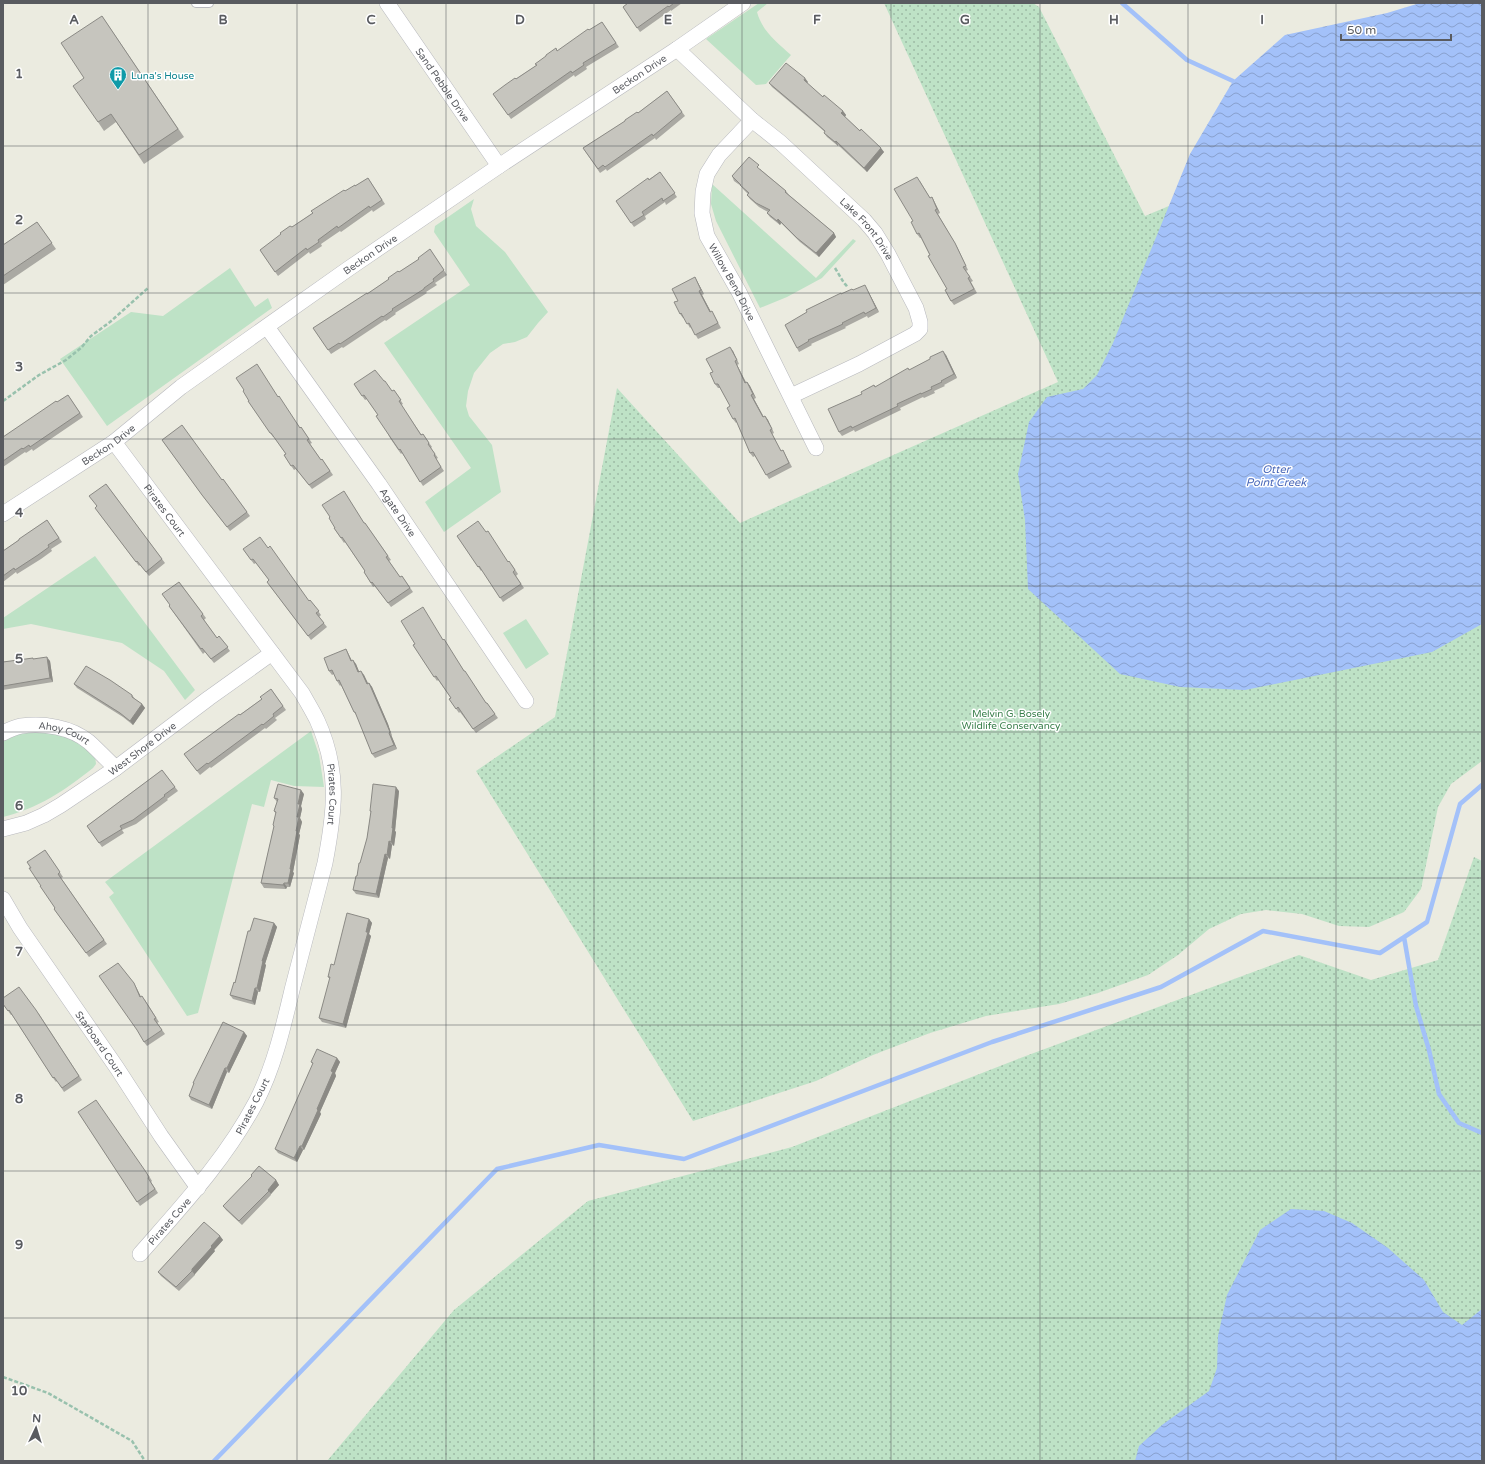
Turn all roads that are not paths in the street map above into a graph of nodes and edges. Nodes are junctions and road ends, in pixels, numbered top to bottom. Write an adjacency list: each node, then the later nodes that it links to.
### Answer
1 (196, 3): 2 (lane)
2 (209, 3)
3 (387, 3): 7 (street, Sand Pebble Drive)
4 (743, 3): 5 (street, Beckon Drive)
5 (677, 49): 6 (street, Lake Front Drive); 7 (street, Beckon Drive)
6 (752, 120): 9 (street, Willow Bend Drive); 9 (street, Lake Front Drive)
7 (499, 166): 8 (street, Beckon Drive)
8 (267, 327): 10 (street, Beckon Drive); 14 (street, Agate Drive)
9 (791, 396): 11 (street, Willow Bend Drive)
10 (114, 442): 12 (street, Beckon Drive); 13 (street, Pirates Court)
11 (816, 448)
12 (3, 514)
13 (272, 653): 16 (street, West Shore Drive); 19 (street, Pirates Court)
14 (526, 701)
15 (3, 732): 16 (street, Ahoy Court)
16 (116, 768): 17 (street, West Shore Drive)
17 (3, 829)
18 (3, 899): 19 (street, Starboard Court)
19 (198, 1188): 20 (street, Pirates Cove)
20 (140, 1254)

